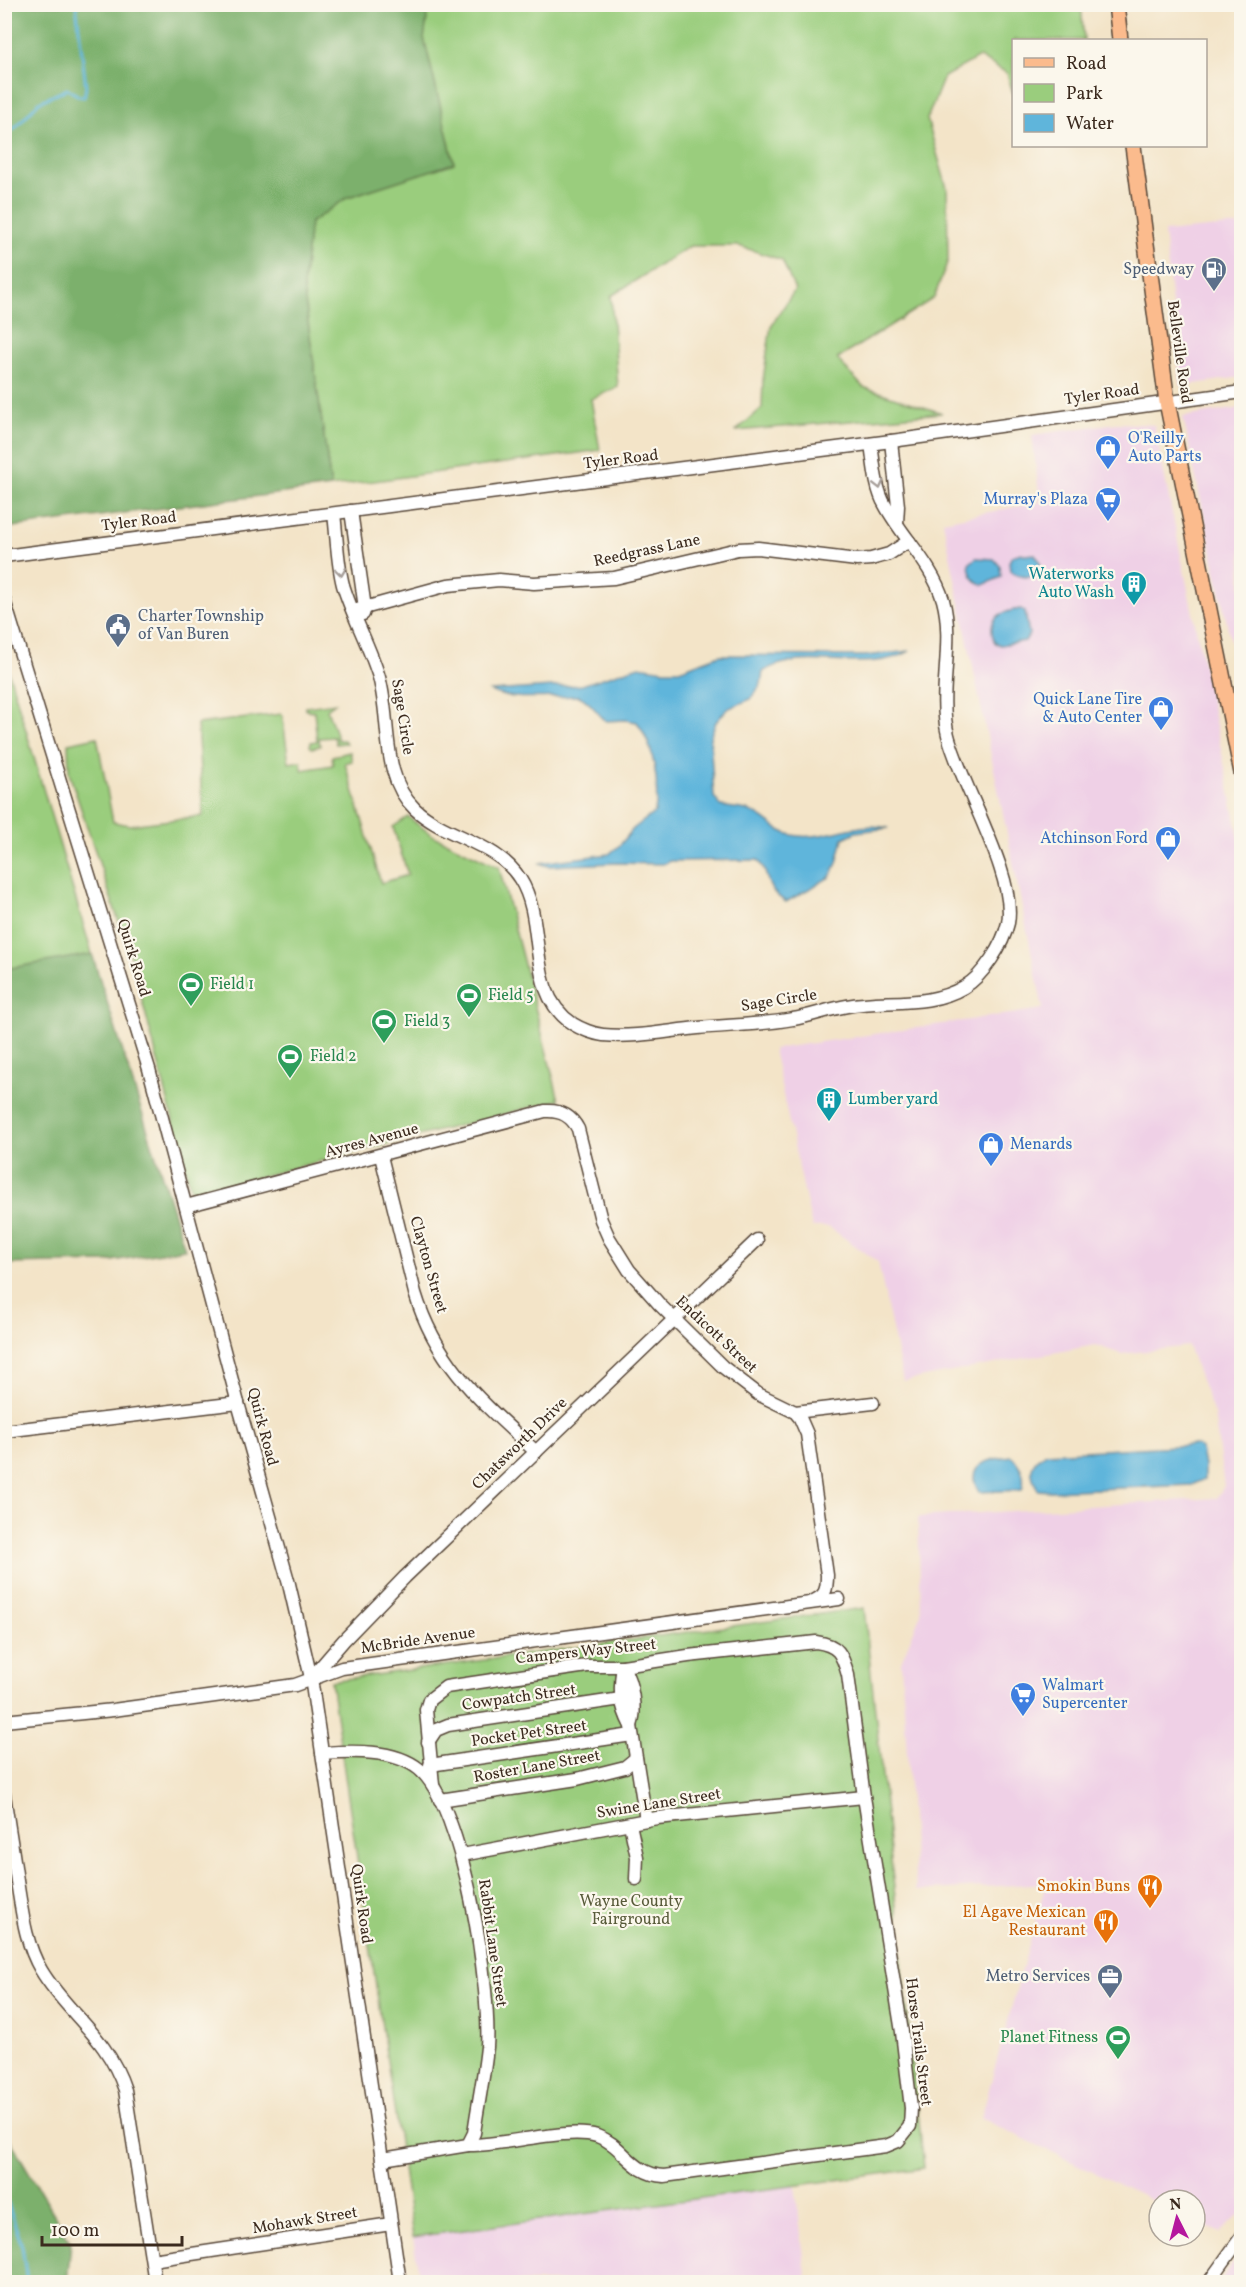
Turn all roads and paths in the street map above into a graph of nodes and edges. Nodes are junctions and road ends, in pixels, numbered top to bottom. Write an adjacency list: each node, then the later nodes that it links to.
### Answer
1 (1116, 4): 2 (main road)
2 (1120, 39)
3 (1133, 147): 5 (main road, Belleville Road)
4 (1242, 393): 5 (street, Tyler Road)
5 (1167, 402): 6 (street, Tyler Road); 15 (main road, Belleville Road)
6 (891, 441): 7 (street, Tyler Road); 10 (street)
7 (871, 444): 8 (street, Tyler Road); 10 (street, Sage Circle, one-way to 10)
8 (351, 511): 9 (street, Tyler Road); 14 (street, Sage Circle)
9 (334, 514): 12 (street, Tyler Road); 14 (street, Sage Circle, one-way to 14)
10 (897, 523): 11 (street, Sage Circle)
11 (909, 541): 14 (street, Reedgrass Lane); 14 (street, Sage Circle)
12 (4, 556)
13 (4, 600): 18 (street, Quirk Road)
14 (359, 610)
15 (1242, 773)
16 (565, 1114): 17 (street, Ayres Avenue); 20 (street, Endicott Street)
17 (381, 1156): 18 (street, Ayres Avenue); 25 (street, Clayton Street)
18 (186, 1206): 21 (street, Quirk Road)
19 (757, 1240): 20 (street, Chatsworth Drive)
20 (674, 1319): 23 (street, Endicott Street); 25 (street, Chatsworth Drive)
21 (238, 1403): 24 (street); 30 (street, Quirk Road)
22 (873, 1403): 23 (street)
23 (795, 1412): 27 (street)
24 (4, 1431)
25 (536, 1452): 30 (street, Chatsworth Drive)
26 (839, 1599): 27 (street, McBride Avenue)
27 (811, 1602): 30 (street, McBride Avenue)
28 (835, 1647): 29 (street, Campers Way Street); 40 (street, Horse Trails Street)
29 (623, 1666): 31 (street); 33 (street); 34 (street, Campers Way Street)
30 (311, 1678): 32 (street, McBride Avenue); 35 (street, Quirk Road)
31 (621, 1700): 33 (street); 34 (street, Cowpatch Street)
32 (4, 1721)
33 (632, 1731): 36 (street); 37 (street, Pocket Pet Street)
34 (428, 1742): 37 (street, Campers Way Street)
35 (322, 1753): 38 (street, Rabbit Lane Street); 47 (street, Quirk Road)
36 (636, 1758): 41 (street, Roster Lane Street); 42 (street)
37 (430, 1765): 38 (street, Campers Way Street)
38 (433, 1785): 41 (street, Rabbit Lane Street)
39 (4, 1794): 50 (street)
40 (864, 1797): 42 (street, Swine Lane Street); 46 (street, Horse Trails Street)
41 (440, 1800): 44 (street, Rabbit Lane Street)
42 (646, 1820): 43 (street, Swine Lane Street)
43 (630, 1824): 44 (street, Swine Lane Street); 45 (street)
44 (462, 1855): 46 (street, Rabbit Lane Street)
45 (636, 1879)
46 (468, 2145): 47 (street)
47 (383, 2159): 48 (street, Quirk Road)
48 (391, 2224): 50 (street, Mohawk Street); 52 (street, Quirk Road)
49 (1242, 2236): 53 (street)
50 (152, 2260): 51 (street)
51 (155, 2283)
52 (400, 2283)
53 (1209, 2283)

